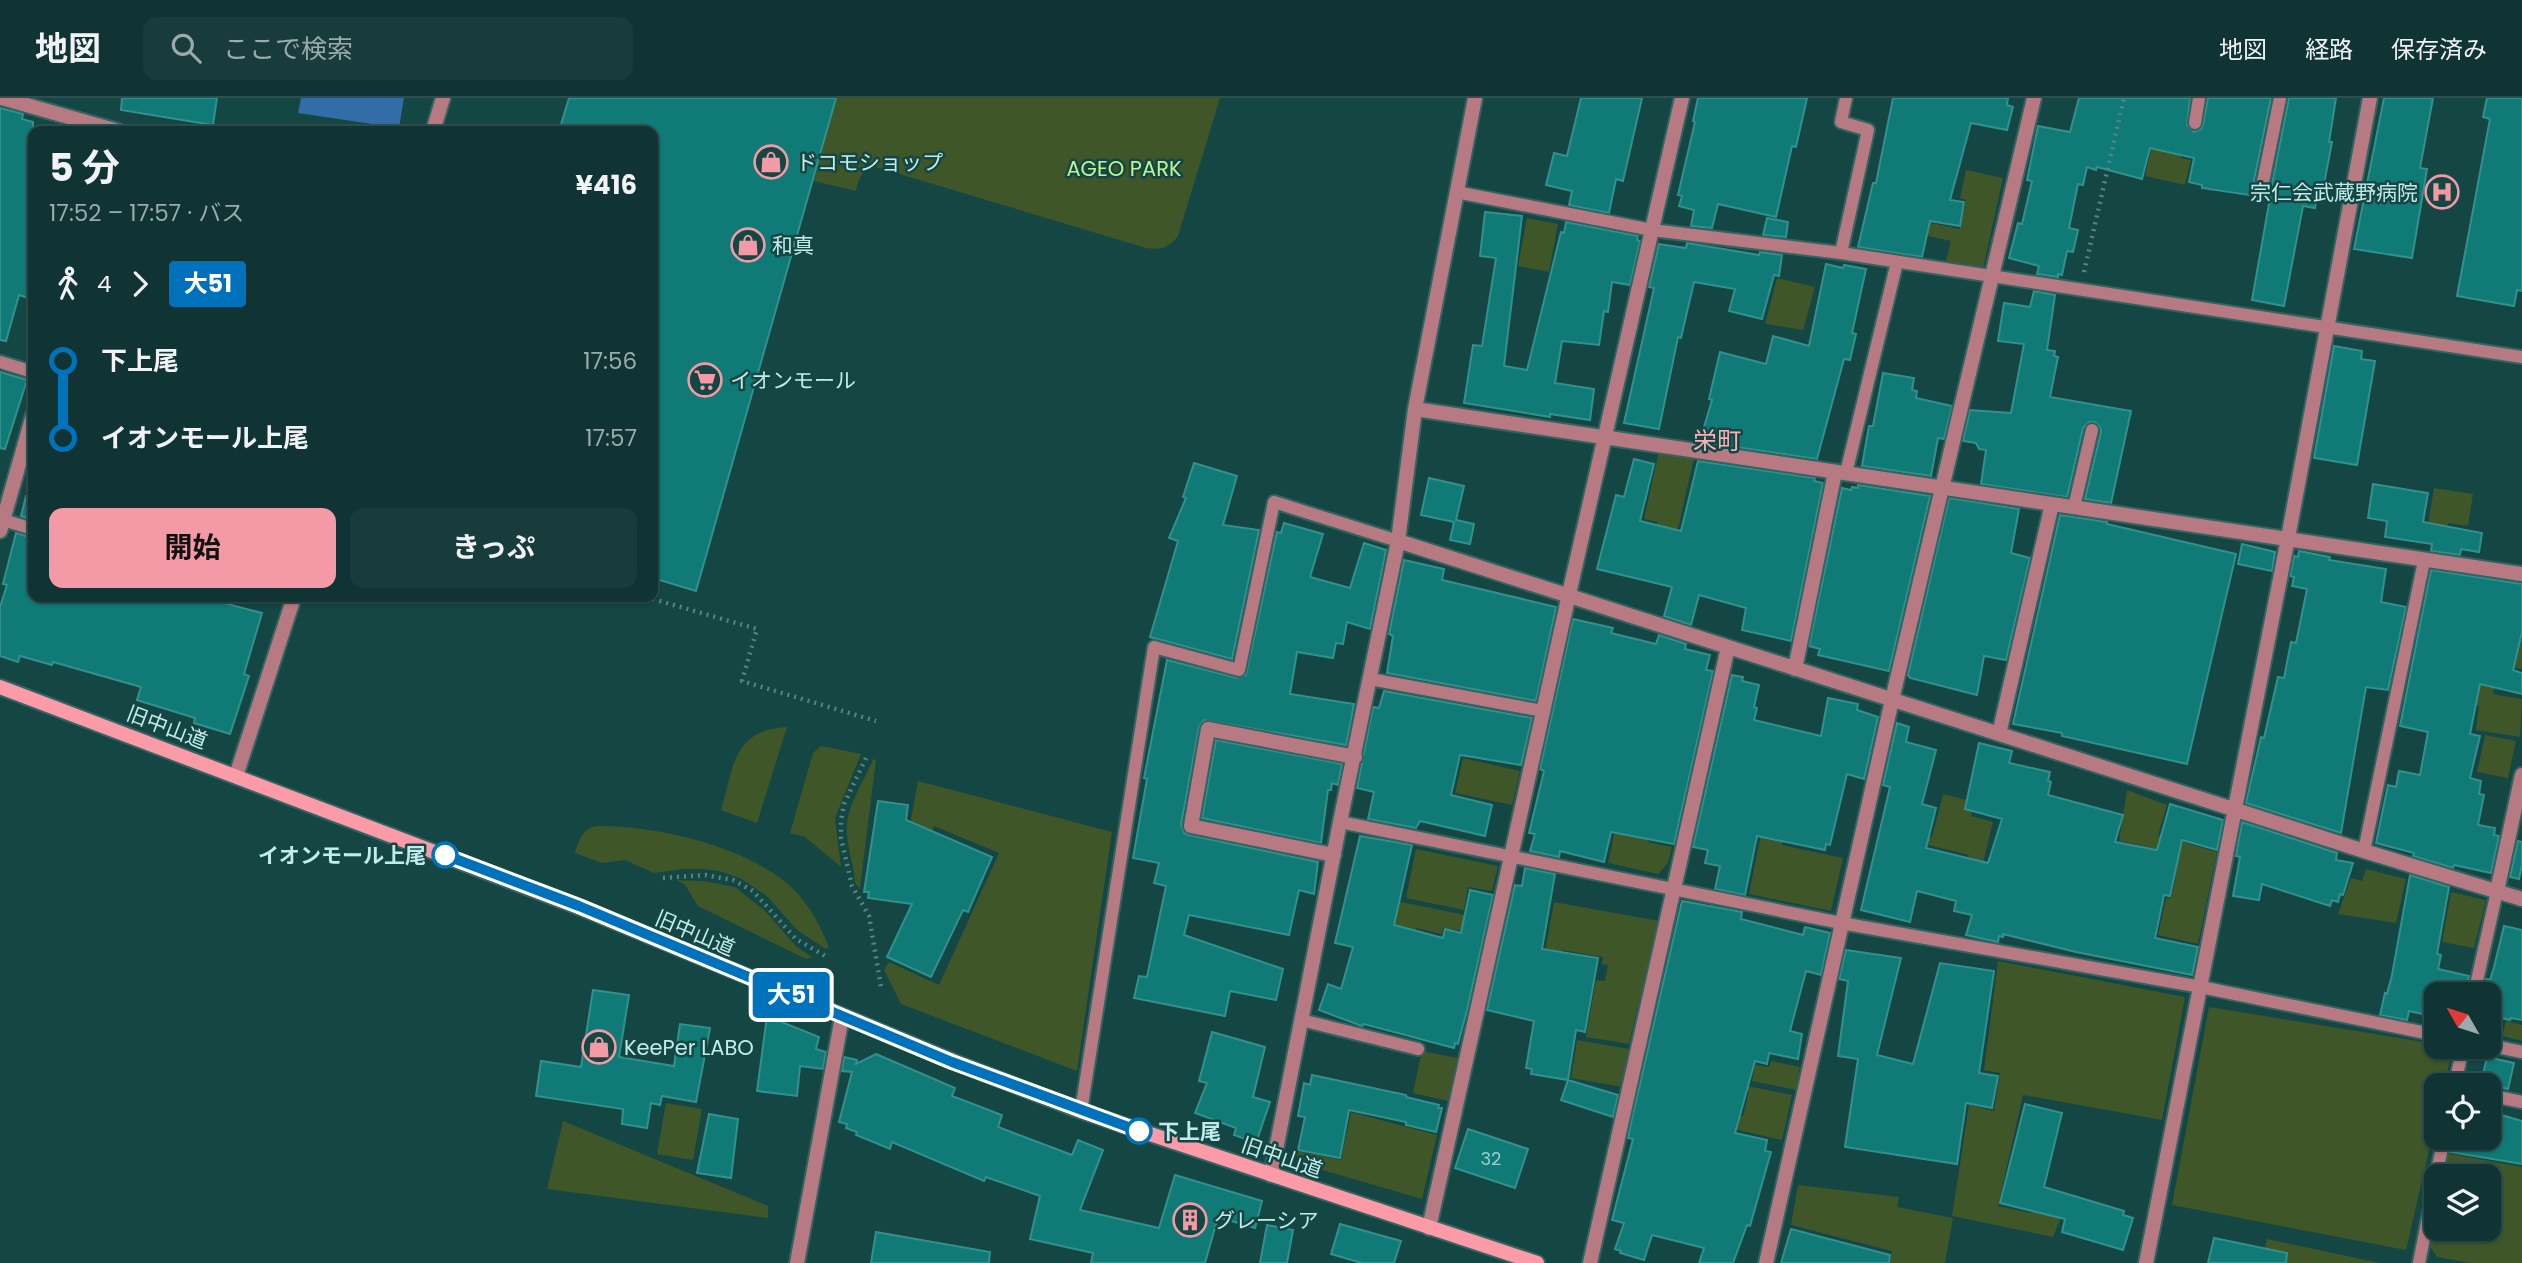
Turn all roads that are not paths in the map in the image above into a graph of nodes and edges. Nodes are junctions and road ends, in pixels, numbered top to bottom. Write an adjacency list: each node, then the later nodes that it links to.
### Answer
1 (2, 98): 11 (street)
2 (443, 98): 12 (street)
3 (1475, 98): 14 (street)
4 (1682, 98): 15 (street)
5 (1846, 98): 16 (lane)
6 (2034, 98): 18 (street)
7 (2199, 98): 10 (lane)
8 (2280, 98): 13 (lane)
9 (2370, 98): 19 (street)
10 (2195, 123)
11 (100, 126)
12 (435, 126)
13 (2262, 187)
14 (1456, 192): 15 (lane); 23 (street)
15 (1652, 229): 16 (lane); 26 (street)
16 (1841, 253): 17 (lane)
17 (1897, 262): 18 (lane); 27 (lane)
18 (1992, 277): 19 (lane); 28 (street)
19 (2327, 328): 20 (lane); 33 (street)
20 (2522, 357)
21 (0, 362): 22 (lane)
22 (28, 370)
23 (1415, 409): 26 (street); 34 (street)
24 (2092, 430): 30 (lane)
25 (28, 432): 31 (street)
26 (1604, 437): 27 (street); 37 (street)
27 (1840, 473): 28 (street); 40 (street)
28 (1944, 488): 29 (street); 43 (street)
29 (2052, 504): 30 (street); 45 (street)
30 (2074, 507): 33 (street)
31 (1, 525): 32 (lane)
32 (28, 528)
33 (2288, 538): 35 (street); 49 (street)
34 (1398, 541): 37 (street); 41 (street); 68 (lane)
35 (2424, 561): 36 (street); 51 (lane)
36 (2522, 574)
37 (1569, 594): 39 (street); 44 (street)
38 (292, 602): 48 (street)
39 (1728, 647): 40 (street); 54 (street)
40 (1795, 669): 43 (street)
41 (1370, 678): 44 (lane); 46 (street)
42 (0, 687): 48 (main road, 旧中山道)
43 (1892, 700): 45 (street); 57 (street)
44 (1544, 711): 53 (street)
45 (1999, 734): 49 (street)
46 (1355, 757): 50 (street); 52 (street)
47 (2522, 775): 55 (street)
48 (236, 776): 60 (main road, 旧中山道)
49 (2234, 809): 51 (street); 59 (street)
50 (1340, 822): 52 (street); 53 (lane)
51 (2364, 851): 55 (street)
52 (1334, 855): 61 (street)
53 (1512, 856): 54 (lane); 70 (street)
54 (1675, 889): 57 (lane); 74 (street)
55 (2497, 891): 56 (street); 58 (lane)
56 (2522, 899)
57 (1841, 923): 59 (lane); 75 (street)
58 (2477, 982)
59 (2201, 987): 62 (lane); 76 (street)
60 (842, 1017): 68 (main road, 旧中山道); 72 (street)
61 (1301, 1020): 64 (lane); 69 (street)
62 (2424, 1033)
63 (2501, 1048): 65 (lane)
64 (1419, 1049)
65 (2522, 1052)
66 (2501, 1098): 67 (lane)
67 (2522, 1102)
68 (1081, 1111): 69 (main road, 旧中山道)
69 (1271, 1175): 70 (main road, 旧中山道)
70 (1429, 1228): 73 (main road, 旧中山道)
71 (2424, 1238): 77 (lane)
72 (797, 1263)
73 (1537, 1263)
74 (1590, 1263)
75 (1766, 1263)
76 (2146, 1263)
77 (2419, 1263)

